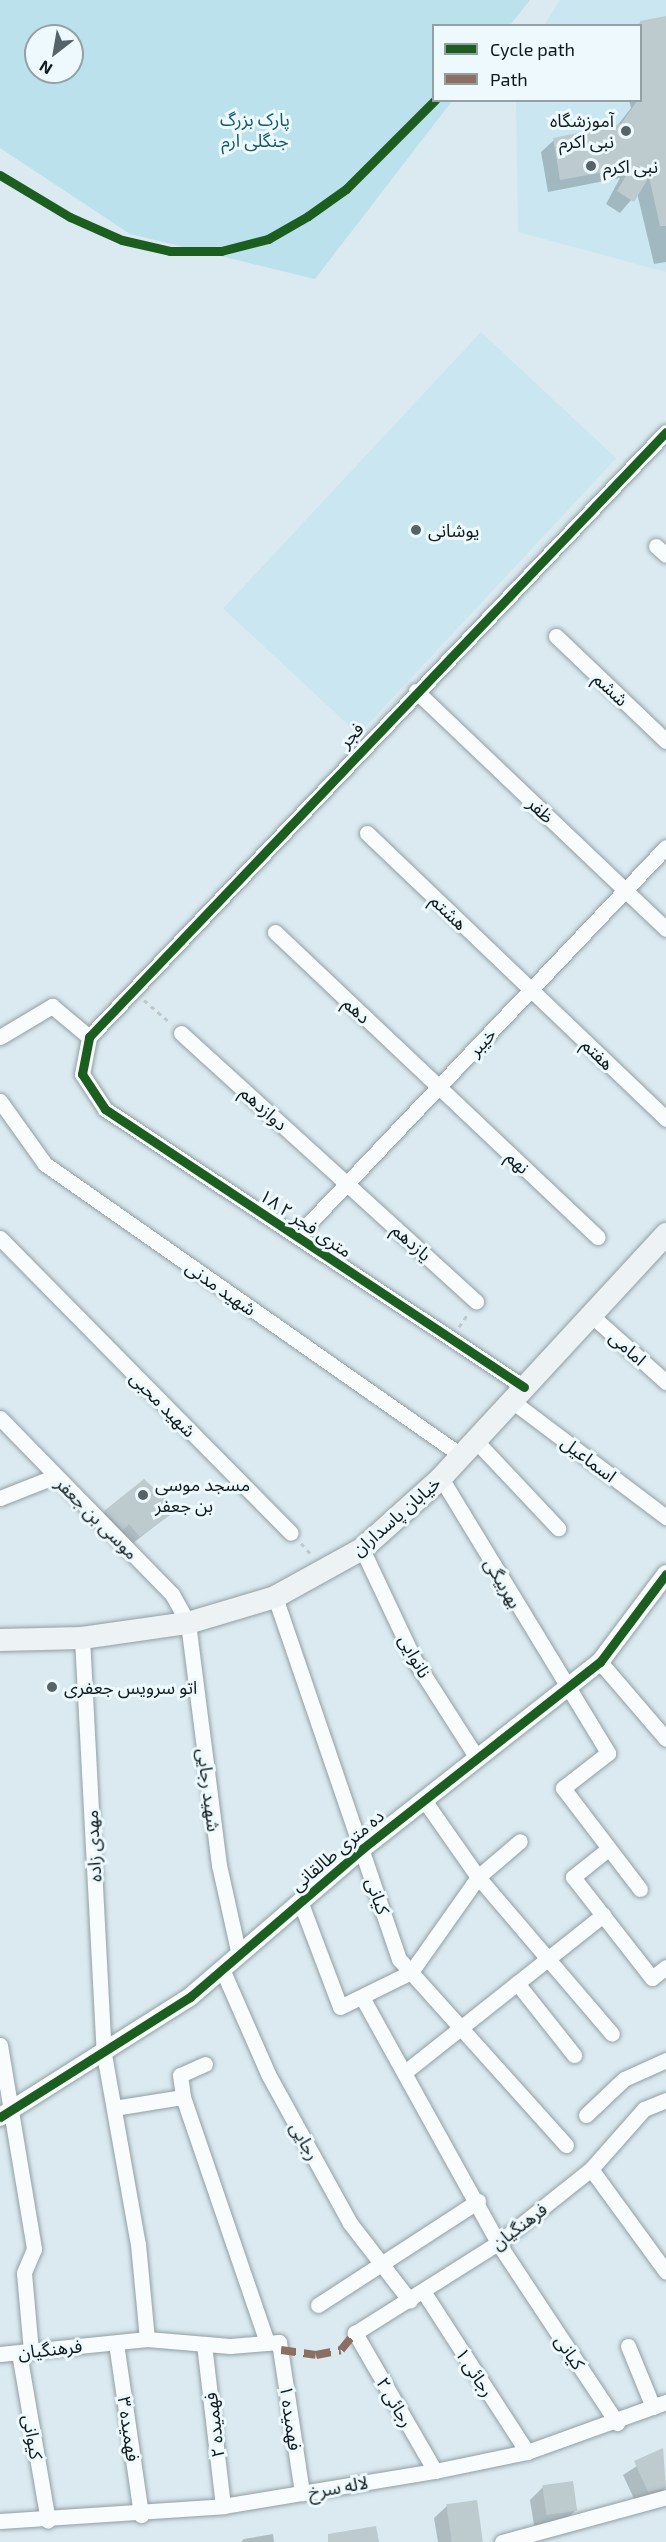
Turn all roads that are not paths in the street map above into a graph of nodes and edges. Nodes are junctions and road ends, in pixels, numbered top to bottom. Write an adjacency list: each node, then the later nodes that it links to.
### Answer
1 (666, 432): 3 (street, فجر)
2 (556, 636): 4 (street, ششم)
3 (416, 691): 7 (street, ظفر); 12 (street, فجر)
4 (666, 741)
5 (367, 833): 10 (street, هشتم)
6 (666, 847): 7 (street, خیبر)
7 (625, 890): 8 (street, ظفر); 10 (street, خیبر)
8 (666, 929)
9 (275, 932): 14 (street, دهم)
10 (531, 990): 14 (street, خیبر); 16 (street, هفتم)
11 (182, 1033): 17 (street, دوازدهم)
12 (89, 1037): 13 (street); 19 (street, ۱۸ متری فجر ۲)
13 (0, 1038)
14 (439, 1087): 17 (street, خیبر); 20 (street, نهم)
15 (0, 1101): 27 (street, شهید مدنی)
16 (666, 1119)
17 (347, 1183): 19 (street, خیبر); 22 (street, یازدهم)
18 (666, 1234): 23 (main road, خیابان پاسداران)
19 (297, 1236): 25 (street, ۱۸ متری فجر ۲)
20 (597, 1237)
21 (0, 1238): 33 (street, شهید محبی)
22 (476, 1301)
23 (591, 1315): 24 (street, امامی); 25 (main road, خیابان پاسداران)
24 (666, 1382)
25 (518, 1394): 27 (main road, خیابان پاسداران); 31 (street, اسماعیل)
26 (0, 1418): 28 (street, موسی بن جعفر)
27 (469, 1449): 29 (main road, خیابان پاسداران); 32 (street, شهید مدنی)
28 (56, 1476): 30 (street); 37 (street, موسی بن جعفر)
29 (441, 1478): 34 (main road, خیابان پاسداران); 41 (street, بهربیگی)
30 (0, 1498)
31 (666, 1517)
32 (558, 1528)
33 (291, 1533)
34 (362, 1549): 36 (main road, خیابان پاسداران); 43 (street, نانوایی)
35 (666, 1574): 40 (street, ده متری طالقانی)
36 (274, 1598): 37 (main road, خیابان پاسداران); 46 (street, کیانی)
37 (188, 1623): 38 (main road, خیابان پاسداران); 52 (street, شهید رجایی)
38 (82, 1638): 39 (main road, خیابان پاسداران); 62 (street, مهدی زاده)
39 (0, 1640)
40 (600, 1662): 41 (street, ده متری طالقانی); 42 (street)
41 (564, 1688): 43 (street, ده متری طالقانی); 47 (street, بهربیگی)
42 (666, 1739)
43 (477, 1758): 44 (street, ده متری طالقانی)
44 (424, 1800): 46 (street, ده متری طالقانی); 48 (street)
45 (520, 1841): 48 (street)
46 (362, 1849): 50 (street, ده متری طالقانی); 56 (street, کیانی)
47 (608, 1849): 49 (street); 51 (street)
48 (478, 1877): 53 (street); 56 (street)
49 (640, 1889)
50 (300, 1902): 52 (street, ده متری طالقانی); 58 (street)
51 (603, 1915): 53 (street); 54 (street)
52 (238, 1955): 55 (street, ده متری طالقانی)
53 (548, 1959): 57 (street); 60 (street)
54 (666, 1967)
55 (222, 1969): 62 (street, ده متری طالقانی); 76 (street, رجایی)
56 (411, 1972): 58 (street); 59 (street, کیانی)
57 (517, 1983): 59 (street); 63 (street)
58 (363, 1999): 66 (street, کیانی)
59 (461, 2028): 66 (street); 72 (street, کیانی)
60 (612, 2034)
61 (0, 2045): 70 (street)
62 (104, 2054): 69 (street, مهدی زاده); 70 (street, ده متری طالقانی)
63 (574, 2055)
64 (666, 2060): 71 (street)
65 (206, 2064): 67 (street)
66 (405, 2072): 74 (street, کیانی)
67 (183, 2097): 69 (street); 83 (street, فهمیده ۱)
68 (666, 2100): 73 (street, فرهنگیان)
69 (114, 2108): 82 (street, مهدی زاده)
70 (6, 2115): 87 (street, کیوانی)
71 (586, 2115)
72 (566, 2145)
73 (591, 2169): 75 (street, فرهنگیان); 77 (street)
74 (478, 2201): 75 (street, کیانی); 76 (street)
75 (498, 2243): 78 (street, فرهنگیان); 90 (street, کیانی)
76 (380, 2262): 79 (street, رجایی); 80 (street)
77 (666, 2272)
78 (423, 2291): 79 (street, فرهنگیان); 91 (street, رجائی ۱)
79 (410, 2301): 81 (street, فرهنگیان)
80 (318, 2305)
81 (355, 2333): 92 (street, رجائی ۲)
82 (147, 2339): 84 (street, فرهنگیان); 85 (street, فرهنگیان)
83 (273, 2342): 85 (street, فرهنگیان); 93 (street, فهمیده ۱)
84 (116, 2343): 87 (street, فرهنگیان); 96 (street, فهمیده ۳)
85 (204, 2344): 95 (street, فهمیده ۲)
86 (628, 2346): 89 (street)
87 (25, 2353): 88 (street, فرهنگیان); 98 (street, کیوانی)
88 (0, 2354)
89 (660, 2405): 90 (street, لاله سرخ)
90 (617, 2422): 91 (street, لاله سرخ)
91 (527, 2452): 92 (street, لاله سرخ)
92 (435, 2470): 93 (street, لاله سرخ)
93 (302, 2493): 95 (street, لاله سرخ)
94 (666, 2497): 99 (street)
95 (224, 2506): 96 (street, لاله سرخ)
96 (141, 2515): 98 (street, لاله سرخ)
97 (0, 2521): 98 (street, لاله سرخ)
98 (48, 2521)
99 (502, 2542)

